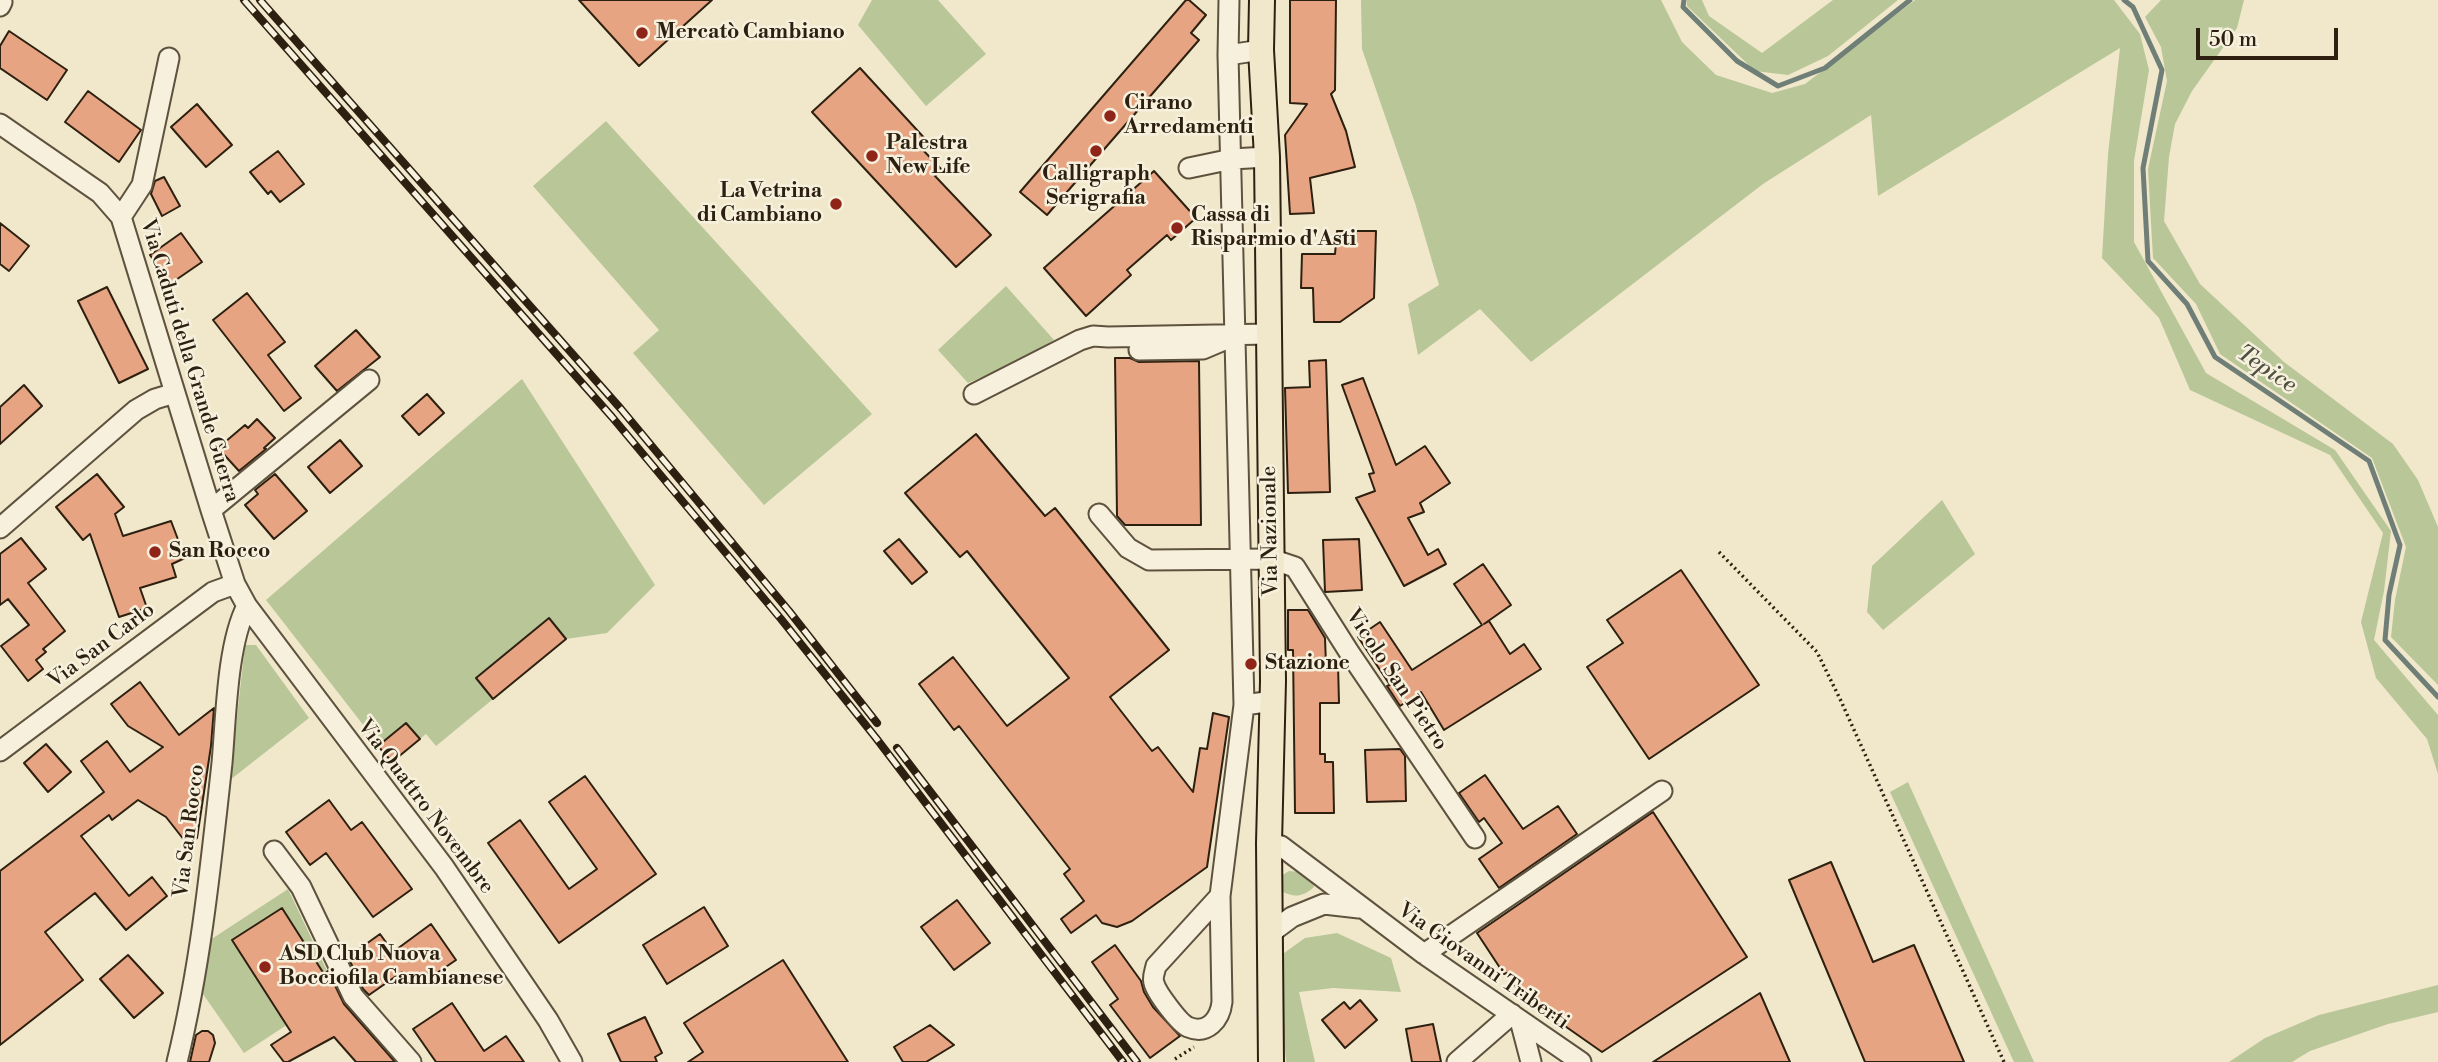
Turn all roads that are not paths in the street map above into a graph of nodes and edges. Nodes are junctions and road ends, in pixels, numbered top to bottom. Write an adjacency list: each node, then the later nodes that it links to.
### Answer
1 (1229, 0): 4 (street)
2 (1262, 0): 3 (main road, Via Nazionale)
3 (1261, 50): 4 (street); 7 (main road, Via Nazionale)
4 (1228, 55): 8 (street)
5 (169, 58): 10 (street)
6 (0, 124): 10 (street, Via Caduti della Grande Guerra)
7 (1267, 157): 8 (street); 12 (main road, Via Nazionale)
8 (1232, 159): 9 (street); 11 (street)
9 (1189, 167)
10 (121, 217): 15 (street, Via Caduti della Grande Guerra)
11 (1236, 334): 12 (street); 13 (street); 16 (street); 20 (street)
12 (1269, 334): 21 (main road, Via Nazionale)
13 (1111, 350)
14 (369, 380): 17 (street)
15 (175, 393): 17 (street, Via Caduti della Grande Guerra); 19 (street)
16 (974, 394)
17 (211, 510): 22 (street, Via Caduti della Grande Guerra)
18 (1099, 514): 20 (street)
19 (0, 528)
20 (1241, 559): 21 (street); 25 (street)
21 (1271, 559): 24 (main road, Via Nazionale); 28 (street, Vicolo San Pietro)
22 (236, 584): 23 (street, Via Quattro Novembre); 26 (street, Via San Carlo)
23 (247, 606): 36 (street, Via San Rocco); 38 (street, Via Quattro Novembre)
24 (1273, 701): 25 (street); 29 (main road, Via Nazionale)
25 (1244, 705): 31 (street)
26 (0, 751)
27 (1661, 791): 34 (street)
28 (1475, 838)
29 (1269, 843): 32 (street, Via Giovanni Triberti); 33 (main road, Via Nazionale)
30 (274, 851): 37 (street)
31 (1220, 896): 31 (street)
32 (1360, 908): 33 (street, Via Giovanni Triberti); 34 (street, Via Giovanni Triberti)
33 (1269, 934): 39 (main road, Via Nazionale)
34 (1424, 954): 35 (street, Via Giovanni Triberti)
35 (1516, 1017): 40 (street); 41 (street); 42 (street, Via Giovanni Triberti)
36 (177, 1062)
37 (411, 1062)
38 (572, 1062)
39 (1271, 1062)
40 (1457, 1062)
41 (1531, 1062)
42 (1581, 1062)

